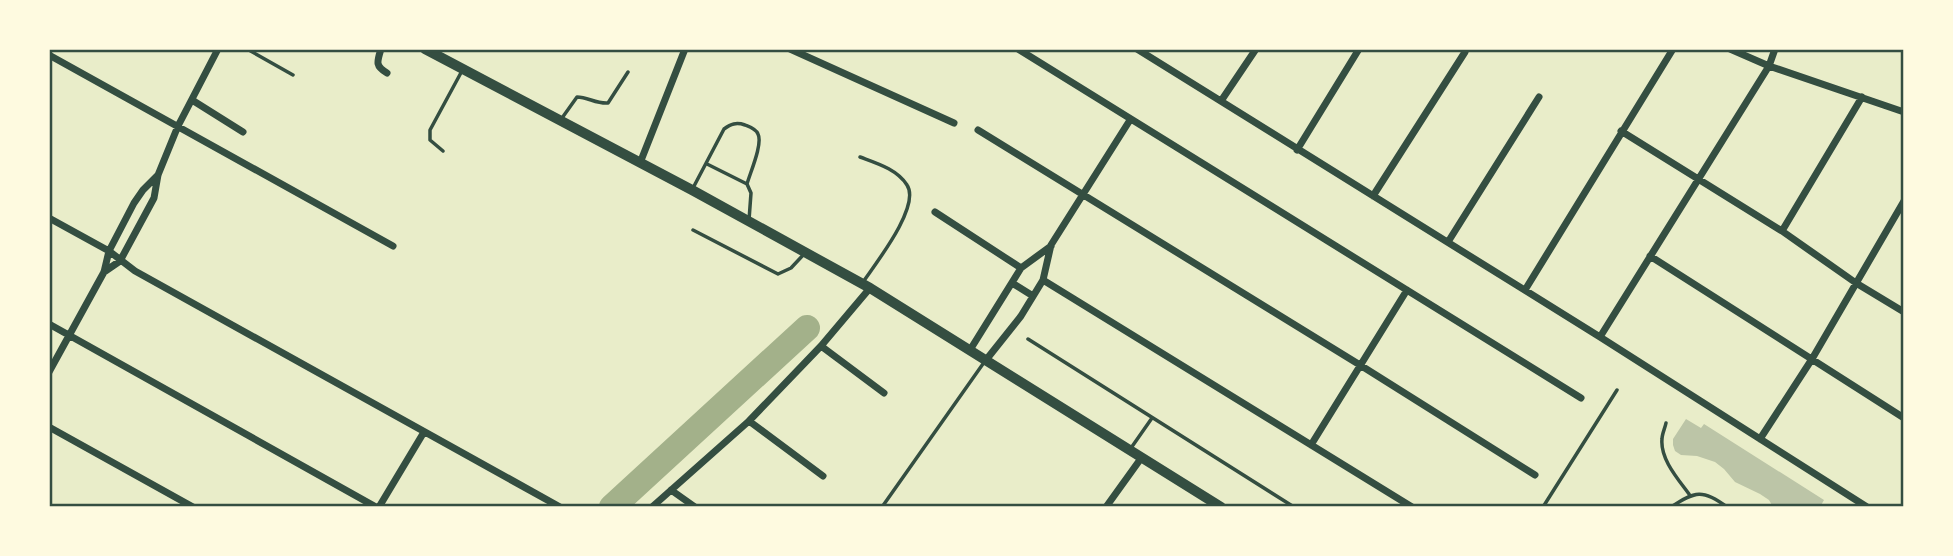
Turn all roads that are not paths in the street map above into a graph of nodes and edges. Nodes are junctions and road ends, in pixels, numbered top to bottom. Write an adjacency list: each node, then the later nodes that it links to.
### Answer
1 (218, 49): 24 (street)
2 (247, 49): 21 (lane)
3 (381, 49): 20 (street)
4 (425, 49): 18 (street)
5 (685, 49): 37 (street)
6 (790, 49): 29 (street)
7 (1018, 49): 27 (street)
8 (1137, 49): 14 (street)
9 (1256, 49): 25 (street)
10 (1359, 49): 35 (street)
11 (1673, 49): 32 (street)
12 (1730, 49): 17 (street)
13 (1775, 49): 17 (street)
14 (1150, 52): 25 (street)
15 (1465, 52): 44 (street)
16 (49, 55): 30 (street)
17 (1769, 66): 23 (street); 40 (street)
18 (463, 69): 28 (street); 34 (lane)
19 (628, 72): 28 (lane)
20 (387, 73)
21 (293, 75)
22 (1539, 97): 51 (street)
23 (1862, 97): 26 (street); 50 (street)
24 (192, 100): 30 (street); 33 (street)
25 (1222, 101): 35 (street)
26 (1904, 112)
27 (1130, 120): 43 (street); 64 (street)
28 (560, 121): 37 (street)
29 (954, 123)
30 (178, 126): 39 (street); 52 (street)
31 (978, 131): 43 (street)
32 (1621, 131): 40 (street); 65 (street)
33 (243, 132)
34 (443, 150)
35 (1297, 150): 44 (street)
36 (860, 157): 63 (lane)
37 (640, 163): 42 (street)
38 (707, 164): 41 (lane); 41 (lane); 42 (lane)
39 (158, 175): 54 (street); 57 (street)
40 (1700, 179): 50 (street); 56 (street)
41 (747, 184): 48 (lane)
42 (692, 190): 48 (street)
43 (1084, 195): 53 (street); 76 (street)
44 (1373, 196): 51 (street)
45 (1904, 201): 62 (street)
46 (934, 212): 58 (street)
47 (49, 218): 54 (street)
48 (749, 221): 55 (street)
49 (693, 230): 55 (lane)
50 (1782, 231): 62 (street)
51 (1448, 242): 65 (street)
52 (393, 246)
53 (1051, 246): 58 (street); 60 (street)
54 (108, 251): 57 (street); 59 (street)
55 (806, 252): 63 (street)
56 (1650, 256): 70 (street); 74 (street)
57 (120, 261): 59 (street); 86 (street)
58 (1021, 268): 61 (street)
59 (103, 272): 69 (street)
60 (1043, 280): 66 (street); 88 (street)
61 (1012, 283): 66 (street); 73 (street)
62 (1856, 283): 67 (street); 74 (street)
63 (866, 286): 72 (street); 73 (street)
64 (1407, 290): 76 (street); 80 (street)
65 (1525, 290): 70 (street)
66 (1033, 296): 75 (street)
67 (1904, 313)
68 (49, 324): 69 (street)
69 (69, 335): 77 (street); 96 (street)
70 (1600, 337): 87 (street)
71 (1028, 339): 81 (lane)
72 (821, 346): 79 (street); 83 (street)
73 (970, 350): 75 (street)
74 (1812, 359): 82 (street); 87 (street)
75 (986, 360): 89 (street); 100 (lane)
76 (1360, 365): 88 (street); 91 (street)
77 (49, 372)
78 (1617, 390): 105 (lane)
79 (884, 393)
80 (1581, 398)
81 (1152, 418): 89 (lane); 103 (lane)
82 (1904, 418)
83 (749, 421): 92 (street); 93 (street)
84 (1666, 422): 94 (lane)
85 (49, 427): 95 (street)
86 (424, 432): 96 (street); 97 (street)
87 (1760, 439): 108 (street)
88 (1311, 444): 104 (street)
89 (1130, 449): 90 (street)
90 (1142, 457): 101 (street); 102 (street)
91 (1535, 475)
92 (823, 476)
93 (671, 490): 98 (street); 99 (street)
94 (1689, 494): 106 (lane); 107 (lane)
95 (193, 507)
96 (378, 507)
97 (560, 507)
98 (652, 507)
99 (695, 507)
100 (882, 507)
101 (1106, 507)
102 (1221, 507)
103 (1294, 507)
104 (1412, 507)
105 (1543, 507)
106 (1671, 507)
107 (1727, 507)
108 (1867, 507)

